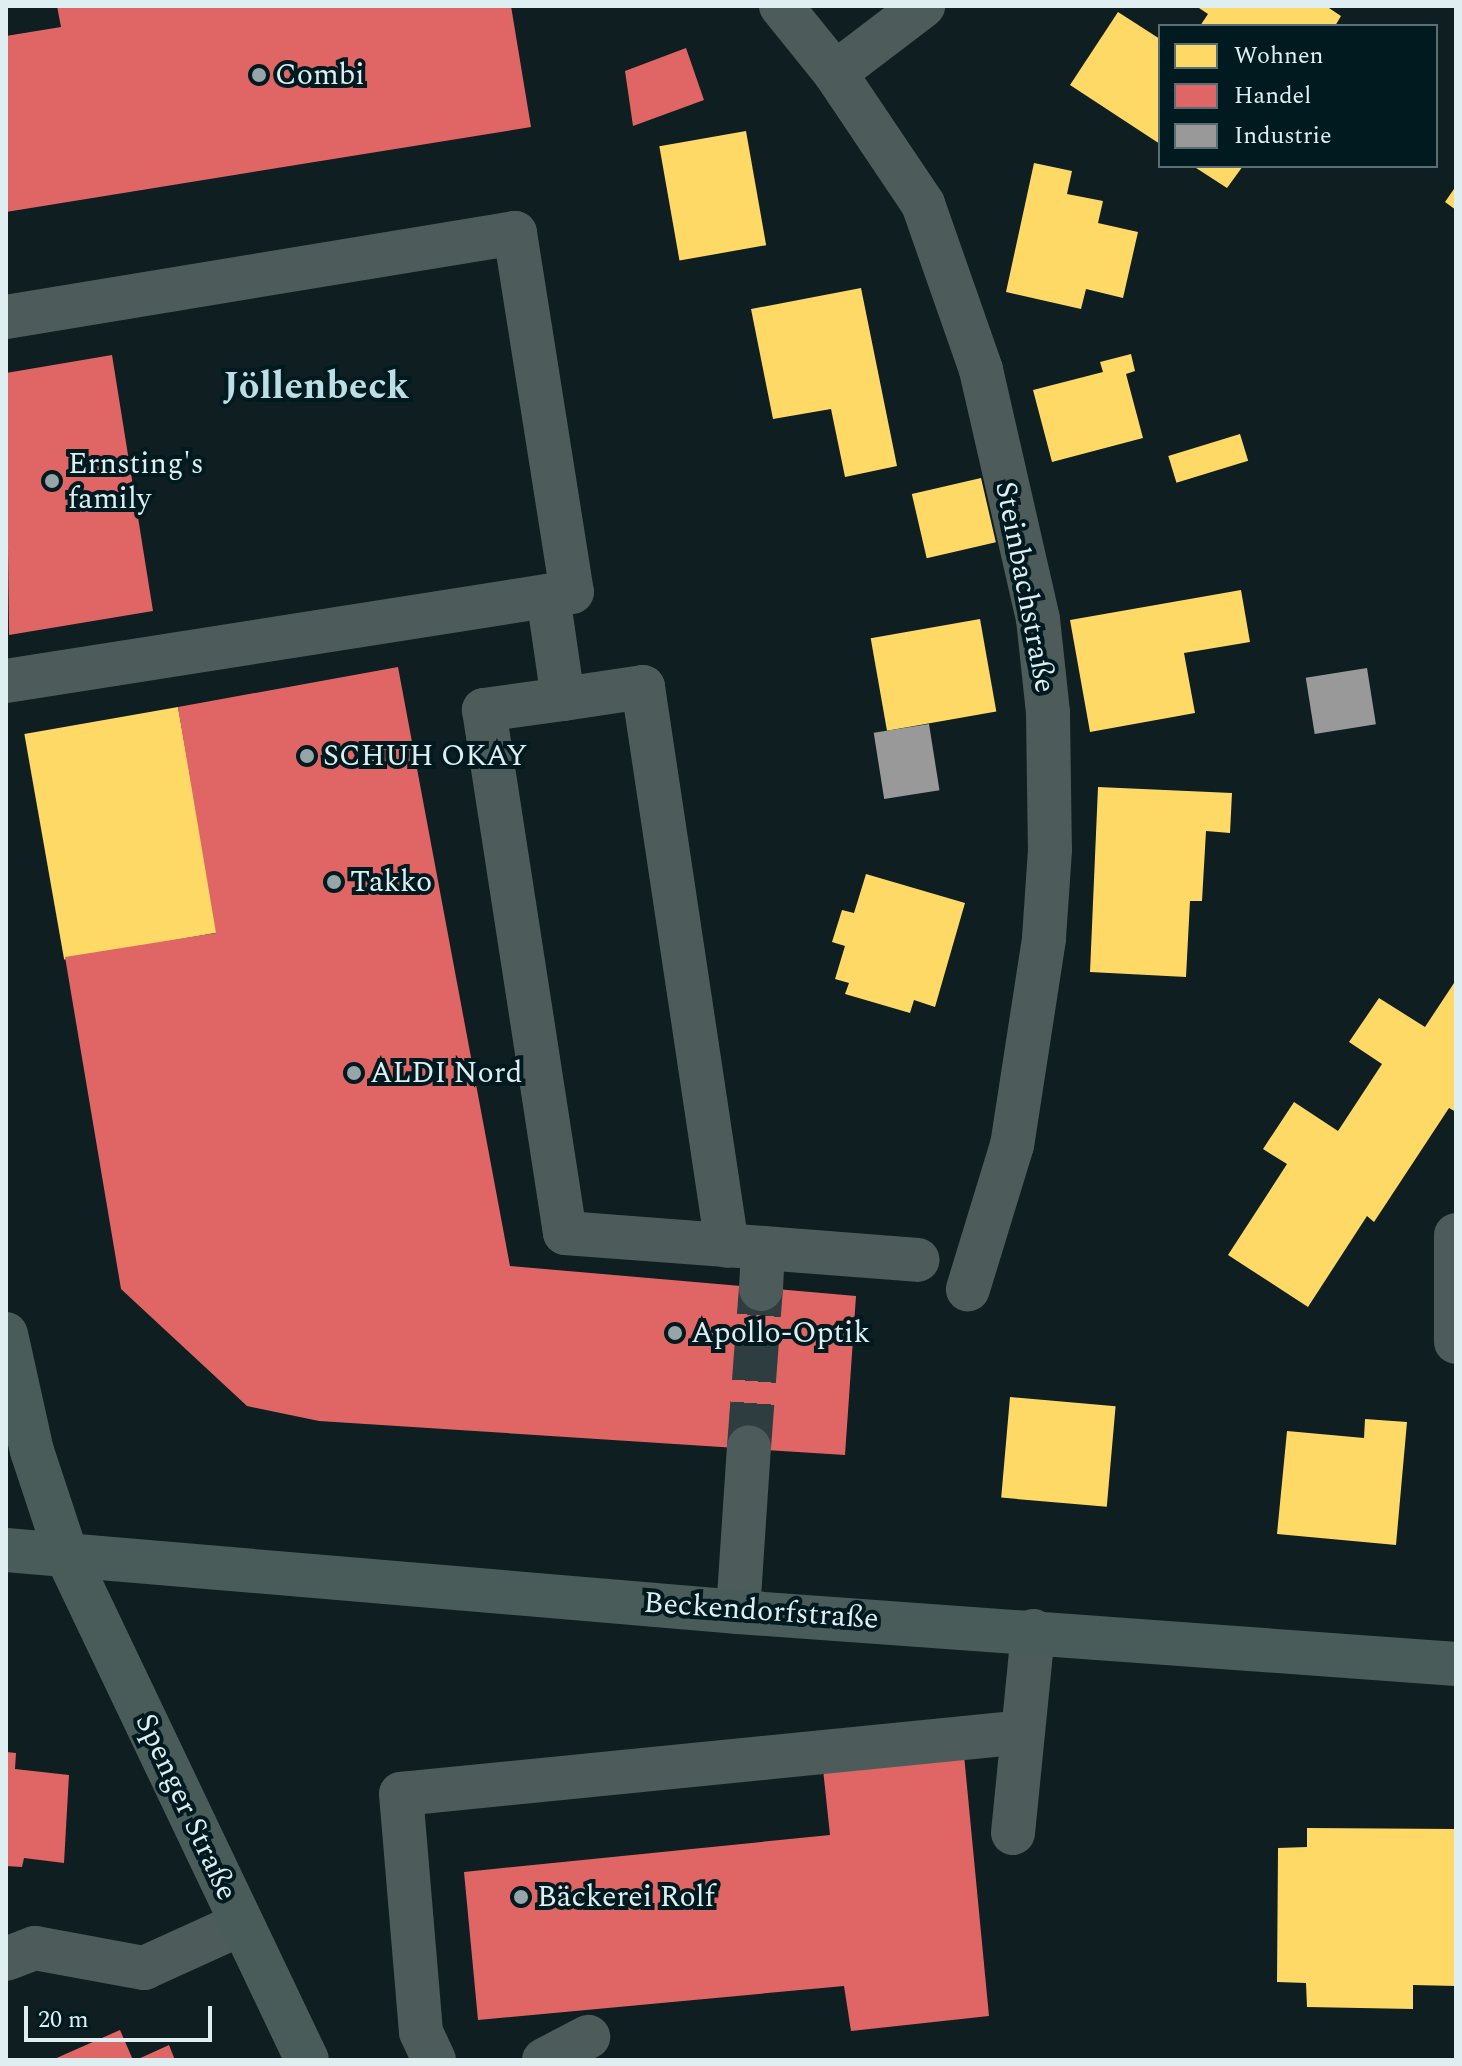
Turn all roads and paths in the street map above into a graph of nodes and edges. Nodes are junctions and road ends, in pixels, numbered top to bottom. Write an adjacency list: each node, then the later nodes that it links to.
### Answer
1 (781, 6): 3 (street, Steinbachstraße)
2 (923, 6): 3 (street)
3 (835, 73): 11 (street, Steinbachstraße)
4 (6, 317): 5 (street)
5 (560, 594): 6 (street); 7 (street)
6 (6, 681)
7 (563, 699): 10 (street); 10 (street)
8 (1456, 1235): 13 (street)
9 (918, 1260): 10 (street)
10 (750, 1261)
11 (968, 1289)
12 (6, 1334): 16 (main road, Spenger Straße)
13 (1456, 1342)
14 (749, 1447): 17 (street)
15 (6, 1550): 16 (main road, Beckendorfstraße)
16 (66, 1554): 17 (main road, Beckendorfstraße); 22 (main road, Spenger Straße)
17 (738, 1612): 18 (main road, Beckendorfstraße)
18 (1033, 1631): 19 (main road, Beckendorfstraße); 20 (street)
19 (1456, 1664)
20 (1023, 1732): 21 (street); 26 (street)
21 (1013, 1833)
22 (241, 1924): 23 (street); 25 (main road, Spenger Straße)
23 (6, 1959)
24 (588, 2037): 27 (street)
25 (307, 2060)
26 (434, 2060)
27 (544, 2060)

